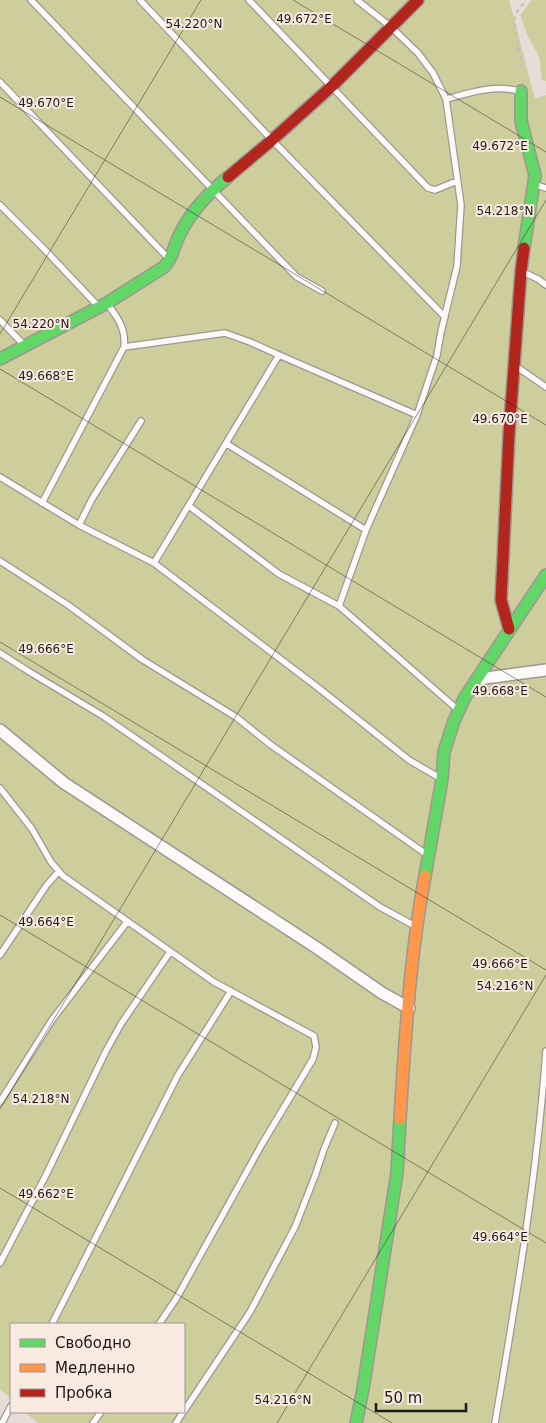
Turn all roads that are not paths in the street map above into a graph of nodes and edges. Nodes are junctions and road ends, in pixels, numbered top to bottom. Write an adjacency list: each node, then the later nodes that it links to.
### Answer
1 (32, 0): 15 (lane)
2 (140, 0): 11 (lane)
3 (249, 0): 8 (lane)
4 (357, 0): 6 (lane)
5 (418, 0): 6 (street)
6 (391, 27): 8 (street); 10 (lane)
7 (0, 82): 17 (lane)
8 (332, 86): 11 (street); 12 (lane)
9 (521, 91): 10 (lane); 13 (street)
10 (446, 99): 12 (lane)
11 (272, 140): 15 (street); 22 (lane)
12 (457, 181): 22 (lane)
13 (534, 184): 14 (lane); 18 (street)
14 (546, 188)
15 (213, 189): 17 (street); 20 (lane)
16 (0, 205): 21 (lane)
17 (170, 260): 21 (street)
18 (521, 271): 19 (lane); 28 (street)
19 (546, 285)
20 (322, 292)
21 (103, 305): 24 (street); 25 (lane)
22 (445, 317): 30 (lane)
23 (0, 320): 24 (lane)
24 (25, 346): 27 (street)
25 (124, 348): 26 (lane); 34 (lane)
26 (279, 355): 30 (lane); 32 (lane)
27 (0, 359)
28 (515, 366): 29 (lane); 42 (street)
29 (546, 387)
30 (417, 415): 37 (lane)
31 (141, 421): 36 (lane)
32 (227, 444): 35 (lane); 37 (lane)
33 (0, 477): 34 (lane)
34 (42, 503): 36 (lane)
35 (189, 506): 39 (lane); 41 (lane)
36 (79, 525): 39 (lane)
37 (366, 530): 41 (lane)
38 (0, 560): 50 (lane)
39 (154, 563): 48 (lane)
40 (546, 575): 42 (street)
41 (339, 606): 46 (lane)
42 (509, 629): 45 (street)
43 (0, 652): 53 (lane)
44 (546, 670): 45 (street)
45 (478, 678): 46 (street)
46 (458, 710): 48 (street)
47 (0, 730): 57 (street)
48 (442, 779): 50 (street)
49 (0, 788): 51 (lane)
50 (428, 855): 53 (street)
51 (58, 871): 52 (lane); 55 (lane)
52 (128, 922): 54 (lane); 59 (lane)
53 (417, 927): 57 (street)
54 (170, 952): 56 (lane); 61 (lane)
55 (0, 955)
56 (230, 991): 62 (lane); 63 (lane)
57 (409, 1008): 67 (street)
58 (546, 1051): 68 (lane)
59 (0, 1102)
60 (335, 1124): 65 (lane)
61 (0, 1262)
62 (53, 1323)
63 (160, 1323)
64 (10, 1408): 66 (lane)
65 (185, 1410)
66 (2, 1423)
67 (356, 1423)
68 (495, 1423)

